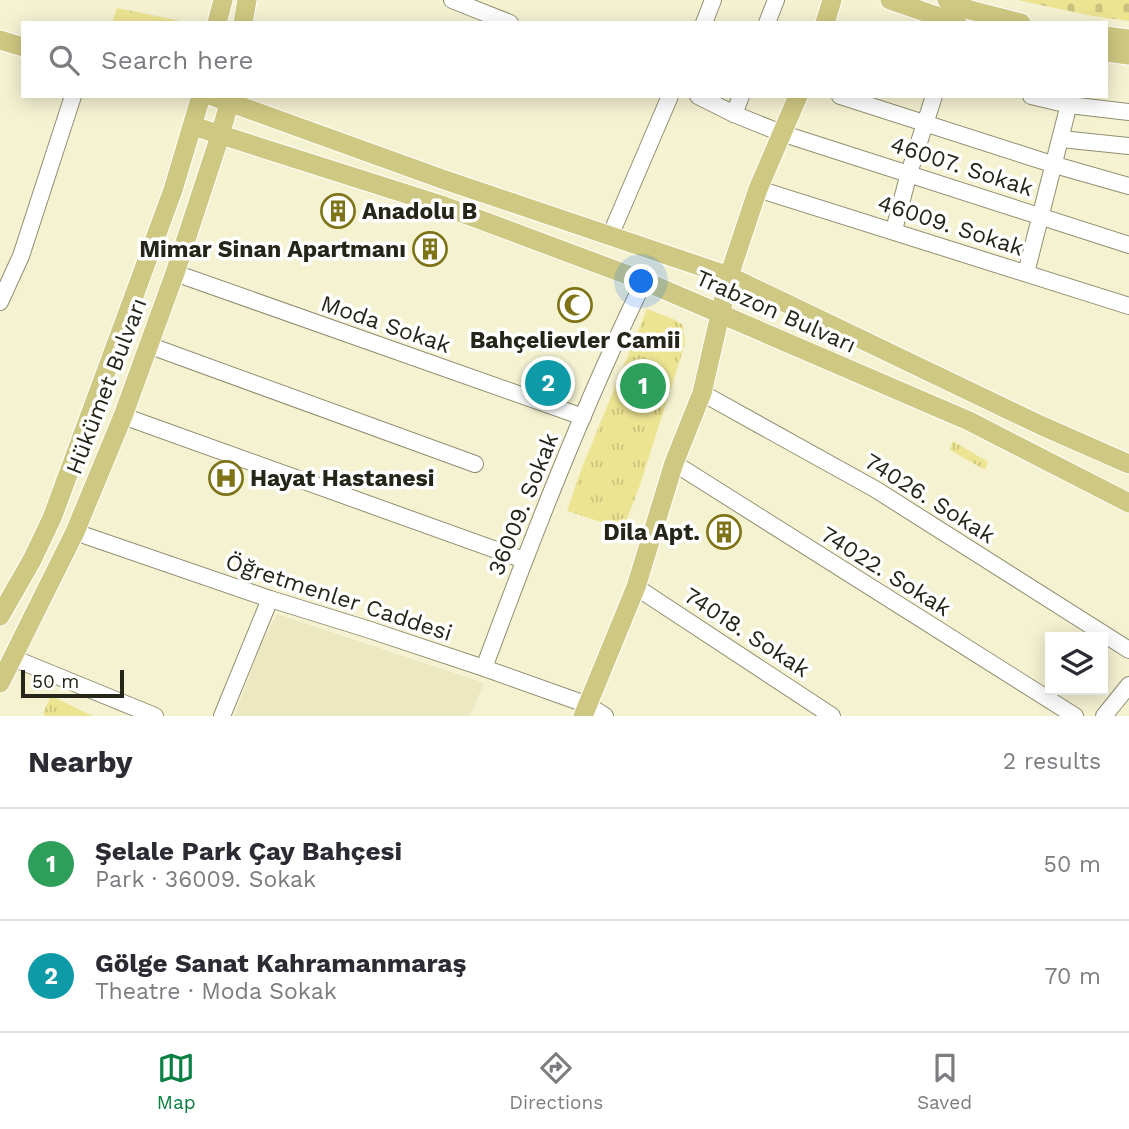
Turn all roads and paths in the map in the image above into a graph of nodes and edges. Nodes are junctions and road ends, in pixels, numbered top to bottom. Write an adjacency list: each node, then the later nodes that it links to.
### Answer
1 (223, 0): 9 (main road)
2 (247, 0): 10 (main road)
3 (452, 0): 11 (street)
4 (713, 0): 12 (street)
5 (776, 0): 13 (street)
6 (832, 0): 14 (main road)
7 (890, 0): 15 (main road)
8 (947, 0): 16 (main road)
9 (218, 21)
10 (243, 21)
11 (504, 21)
12 (705, 21)
13 (768, 21)
14 (826, 21)
15 (951, 21)
16 (1013, 21)
17 (1108, 36): 18 (main road)
18 (1129, 39)
19 (0, 40): 20 (main road)
20 (21, 46)
21 (1108, 52): 22 (main road)
22 (1129, 55)
23 (72, 98): 54 (street)
24 (200, 98): 37 (main road, Hükümet Bulvarı)
25 (224, 98): 39 (main road, Hükümet Bulvarı); 48 (main road, Trabzon Bulvarı)
26 (669, 98): 48 (street)
27 (702, 98): 35 (street, 46007. Sokak)
28 (740, 98): 35 (street)
29 (797, 98): 38 (main road)
30 (846, 98): 36 (street)
31 (933, 98): 36 (street)
32 (1050, 98): 33 (street)
33 (1070, 100): 34 (street); 40 (street)
34 (1129, 112)
35 (734, 114): 38 (street, 46007. Sokak)
36 (924, 124): 42 (street); 43 (street)
37 (193, 126): 39 (main road, Trabzon Bulvarı); 69 (main road, Hükümet Bulvarı)
38 (781, 132): 43 (street, 46007. Sokak); 45 (main road)
39 (220, 136): 51 (main road, Hükümet Bulvarı); 53 (main road, Trabzon Bulvarı)
40 (1061, 139): 41 (street); 42 (street)
41 (1129, 146)
42 (1055, 165): 44 (street); 46 (street)
43 (909, 173): 46 (street, 46007. Sokak); 47 (street)
44 (1129, 186)
45 (758, 189): 47 (street, 46009. Sokak); 52 (main road)
46 (1042, 216): 49 (street, 46007. Sokak); 50 (street)
47 (894, 230): 50 (street, 46009. Sokak)
48 (610, 236): 52 (main road, Trabzon Bulvarı)
49 (1129, 246)
50 (1026, 273): 55 (street, 46009. Sokak)
51 (174, 274): 57 (main road, Hükümet Bulvarı); 60 (street, Moda Sokak)
52 (730, 276): 56 (main road); 63 (main road, Trabzon Bulvarı)
53 (644, 281): 56 (main road, Trabzon Bulvarı); 60 (street, 36009. Sokak)
54 (0, 302)
55 (1129, 306)
56 (721, 314): 58 (main road); 64 (main road, Trabzon Bulvarı)
57 (148, 345): 59 (main road, Hükümet Bulvarı); 62 (street)
58 (702, 393): 61 (main road); 70 (street, 74026. Sokak)
59 (122, 416): 65 (main road, Hükümet Bulvarı); 66 (street)
60 (583, 417): 66 (street, 36009. Sokak)
61 (674, 463): 67 (main road); 80 (street, 74022. Sokak)
62 (475, 464)
63 (1129, 464)
64 (1129, 503)
65 (75, 532): 68 (street, Öğretmenler Caddesi); 71 (main road, Hükümet Bulvarı)
66 (524, 560): 72 (street, 36009. Sokak)
67 (636, 587): 75 (main road); 79 (street, 74018. Sokak)
68 (270, 599): 72 (street, Öğretmenler Caddesi); 77 (street)
69 (0, 616)
70 (1129, 650)
71 (13, 658): 73 (main road, Hükümet Bulvarı); 76 (street)
72 (484, 668): 75 (street, Öğretmenler Caddesi)
73 (0, 683)
74 (1129, 685): 81 (street)
75 (585, 711): 78 (street, Öğretmenler Caddesi)
76 (155, 716)
77 (222, 716)
78 (605, 716)
79 (832, 716)
80 (1075, 716)
81 (1104, 716)

